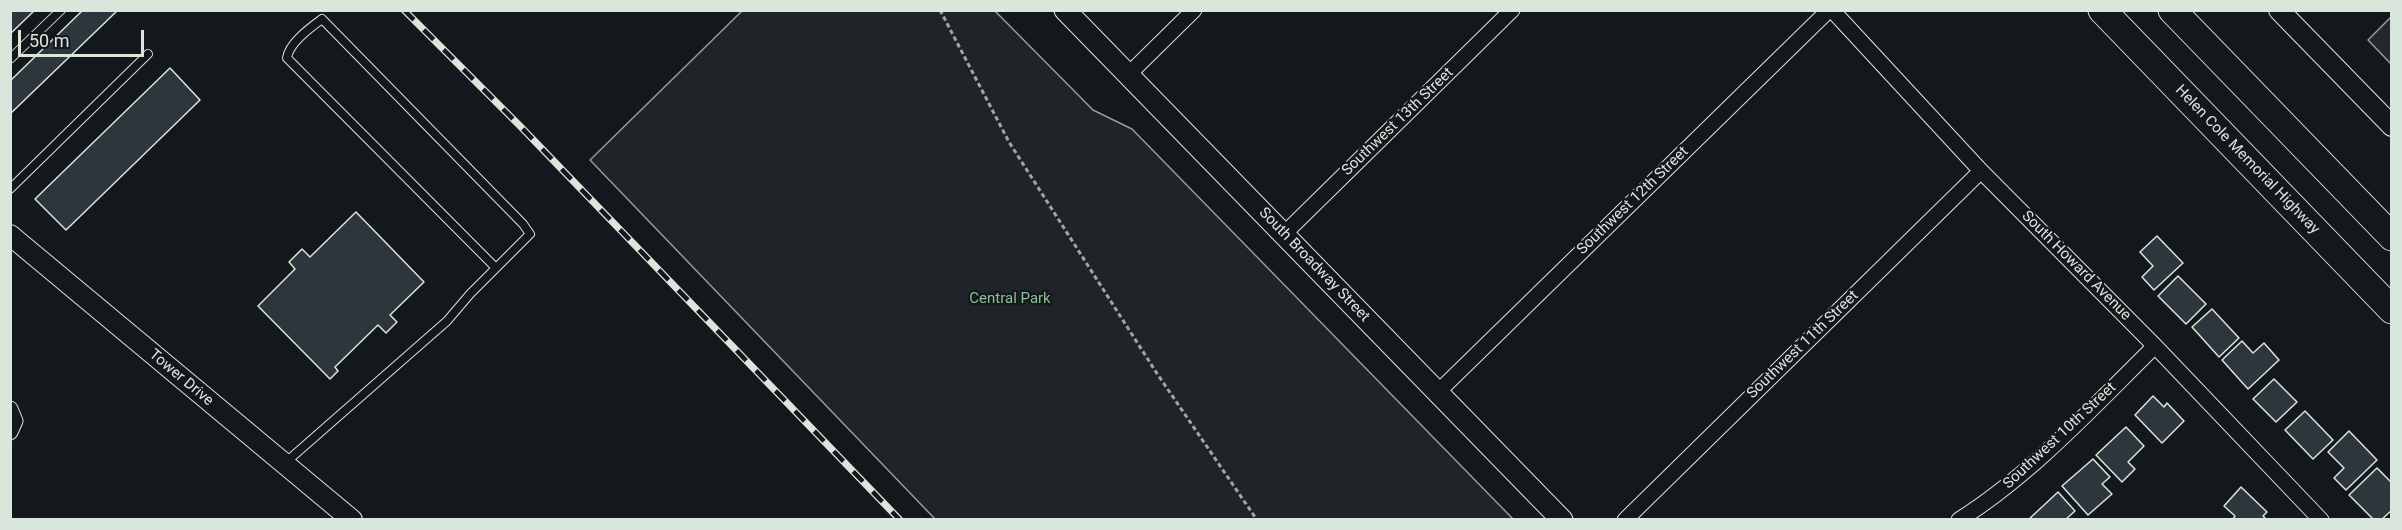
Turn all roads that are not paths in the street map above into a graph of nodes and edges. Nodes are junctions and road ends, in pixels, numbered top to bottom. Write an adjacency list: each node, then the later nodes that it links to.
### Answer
1 (61, 10): 10 (lane)
2 (1065, 10): 11 (main road, South Broadway Street)
3 (1194, 10): 11 (street)
4 (1512, 10): 15 (street, Southwest 13th Street)
5 (1831, 10): 13 (street, South Howard Avenue); 21 (street, Southwest 12th Street)
6 (2102, 10): 19 (highway, Helen Cole Memorial Highway)
7 (2172, 10): 17 (highway)
8 (2279, 10): 12 (street)
9 (148, 54): 14 (lane)
10 (10, 59)
11 (1128, 75): 15 (main road, South Broadway Street)
12 (2391, 126)
13 (1981, 171): 20 (street, South Howard Avenue); 25 (street, Southwest 11th Street)
14 (10, 189)
15 (1284, 234): 21 (main road, South Broadway Street)
16 (10, 235): 22 (street, Tower Drive)
17 (2391, 237)
18 (496, 268): 18 (lane); 22 (lane)
19 (2391, 310)
20 (2155, 346): 26 (street, Southwest 10th Street); 27 (street, South Howard Avenue)
21 (1438, 392): 24 (main road, South Broadway Street)
22 (284, 464): 23 (street, Tower Drive)
23 (352, 519)
24 (1562, 519)
25 (1625, 519)
26 (1959, 519)
27 (2321, 519)

